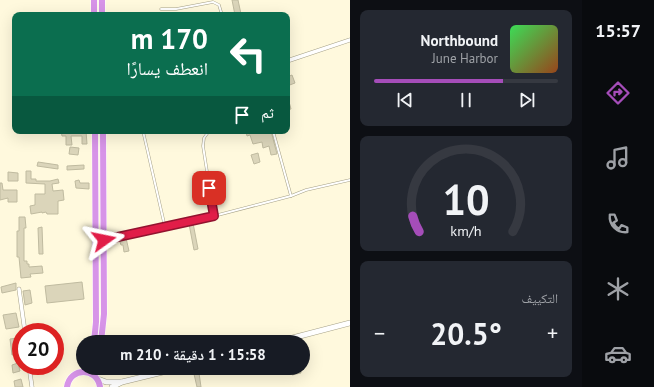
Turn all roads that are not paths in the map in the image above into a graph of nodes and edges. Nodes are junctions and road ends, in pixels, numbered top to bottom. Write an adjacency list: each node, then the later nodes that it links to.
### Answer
1 (94, 0): 4 (highway)
2 (102, 0): 5 (highway)
3 (161, 9): 6 (lane)
4 (94, 12)
5 (102, 12)
6 (221, 12)
7 (350, 40): 8 (street)
8 (290, 60)
9 (95, 134): 22 (highway)
10 (103, 134): 18 (highway)
11 (144, 134): 17 (lane)
12 (207, 134): 16 (lane)
13 (274, 134): 15 (lane)
14 (350, 180): 15 (lane)
15 (291, 196): 16 (lane)
16 (214, 216): 17 (lane)
17 (165, 227): 18 (lane)
18 (104, 240): 23 (highway)
19 (19, 289): 21 (street)
20 (350, 322): 24 (main road)
21 (24, 323)
22 (95, 335)
23 (102, 335)
24 (303, 335)
25 (76, 374): 31 (highway)
26 (30, 375): 30 (street)
27 (96, 375): 29 (main road); 32 (highway)
28 (151, 375): 29 (main road)
29 (122, 382): 33 (main road)
30 (32, 387)
31 (67, 387)
32 (100, 387)
33 (112, 387)

